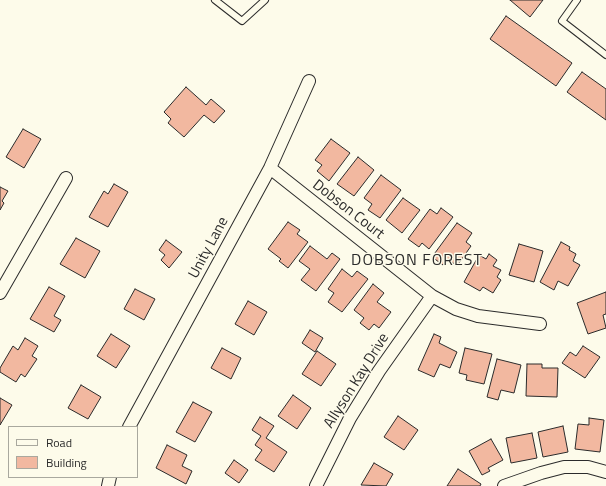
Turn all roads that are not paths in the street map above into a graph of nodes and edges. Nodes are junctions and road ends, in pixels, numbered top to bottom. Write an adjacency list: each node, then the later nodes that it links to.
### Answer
1 (216, 0): 2 (lane)
2 (265, 0)
3 (577, 0): 4 (lane)
4 (606, 55)
5 (309, 81): 6 (street, Unity Lane)
6 (270, 168): 9 (street, Dobson Court); 11 (street, Unity Lane)
7 (66, 178): 8 (street)
8 (0, 293)
9 (432, 296): 10 (street, Dobson Court); 13 (street, Allyson Kay Drive)
10 (540, 324)
11 (130, 426)
12 (606, 472): 14 (street)
13 (316, 486)
14 (504, 486)

